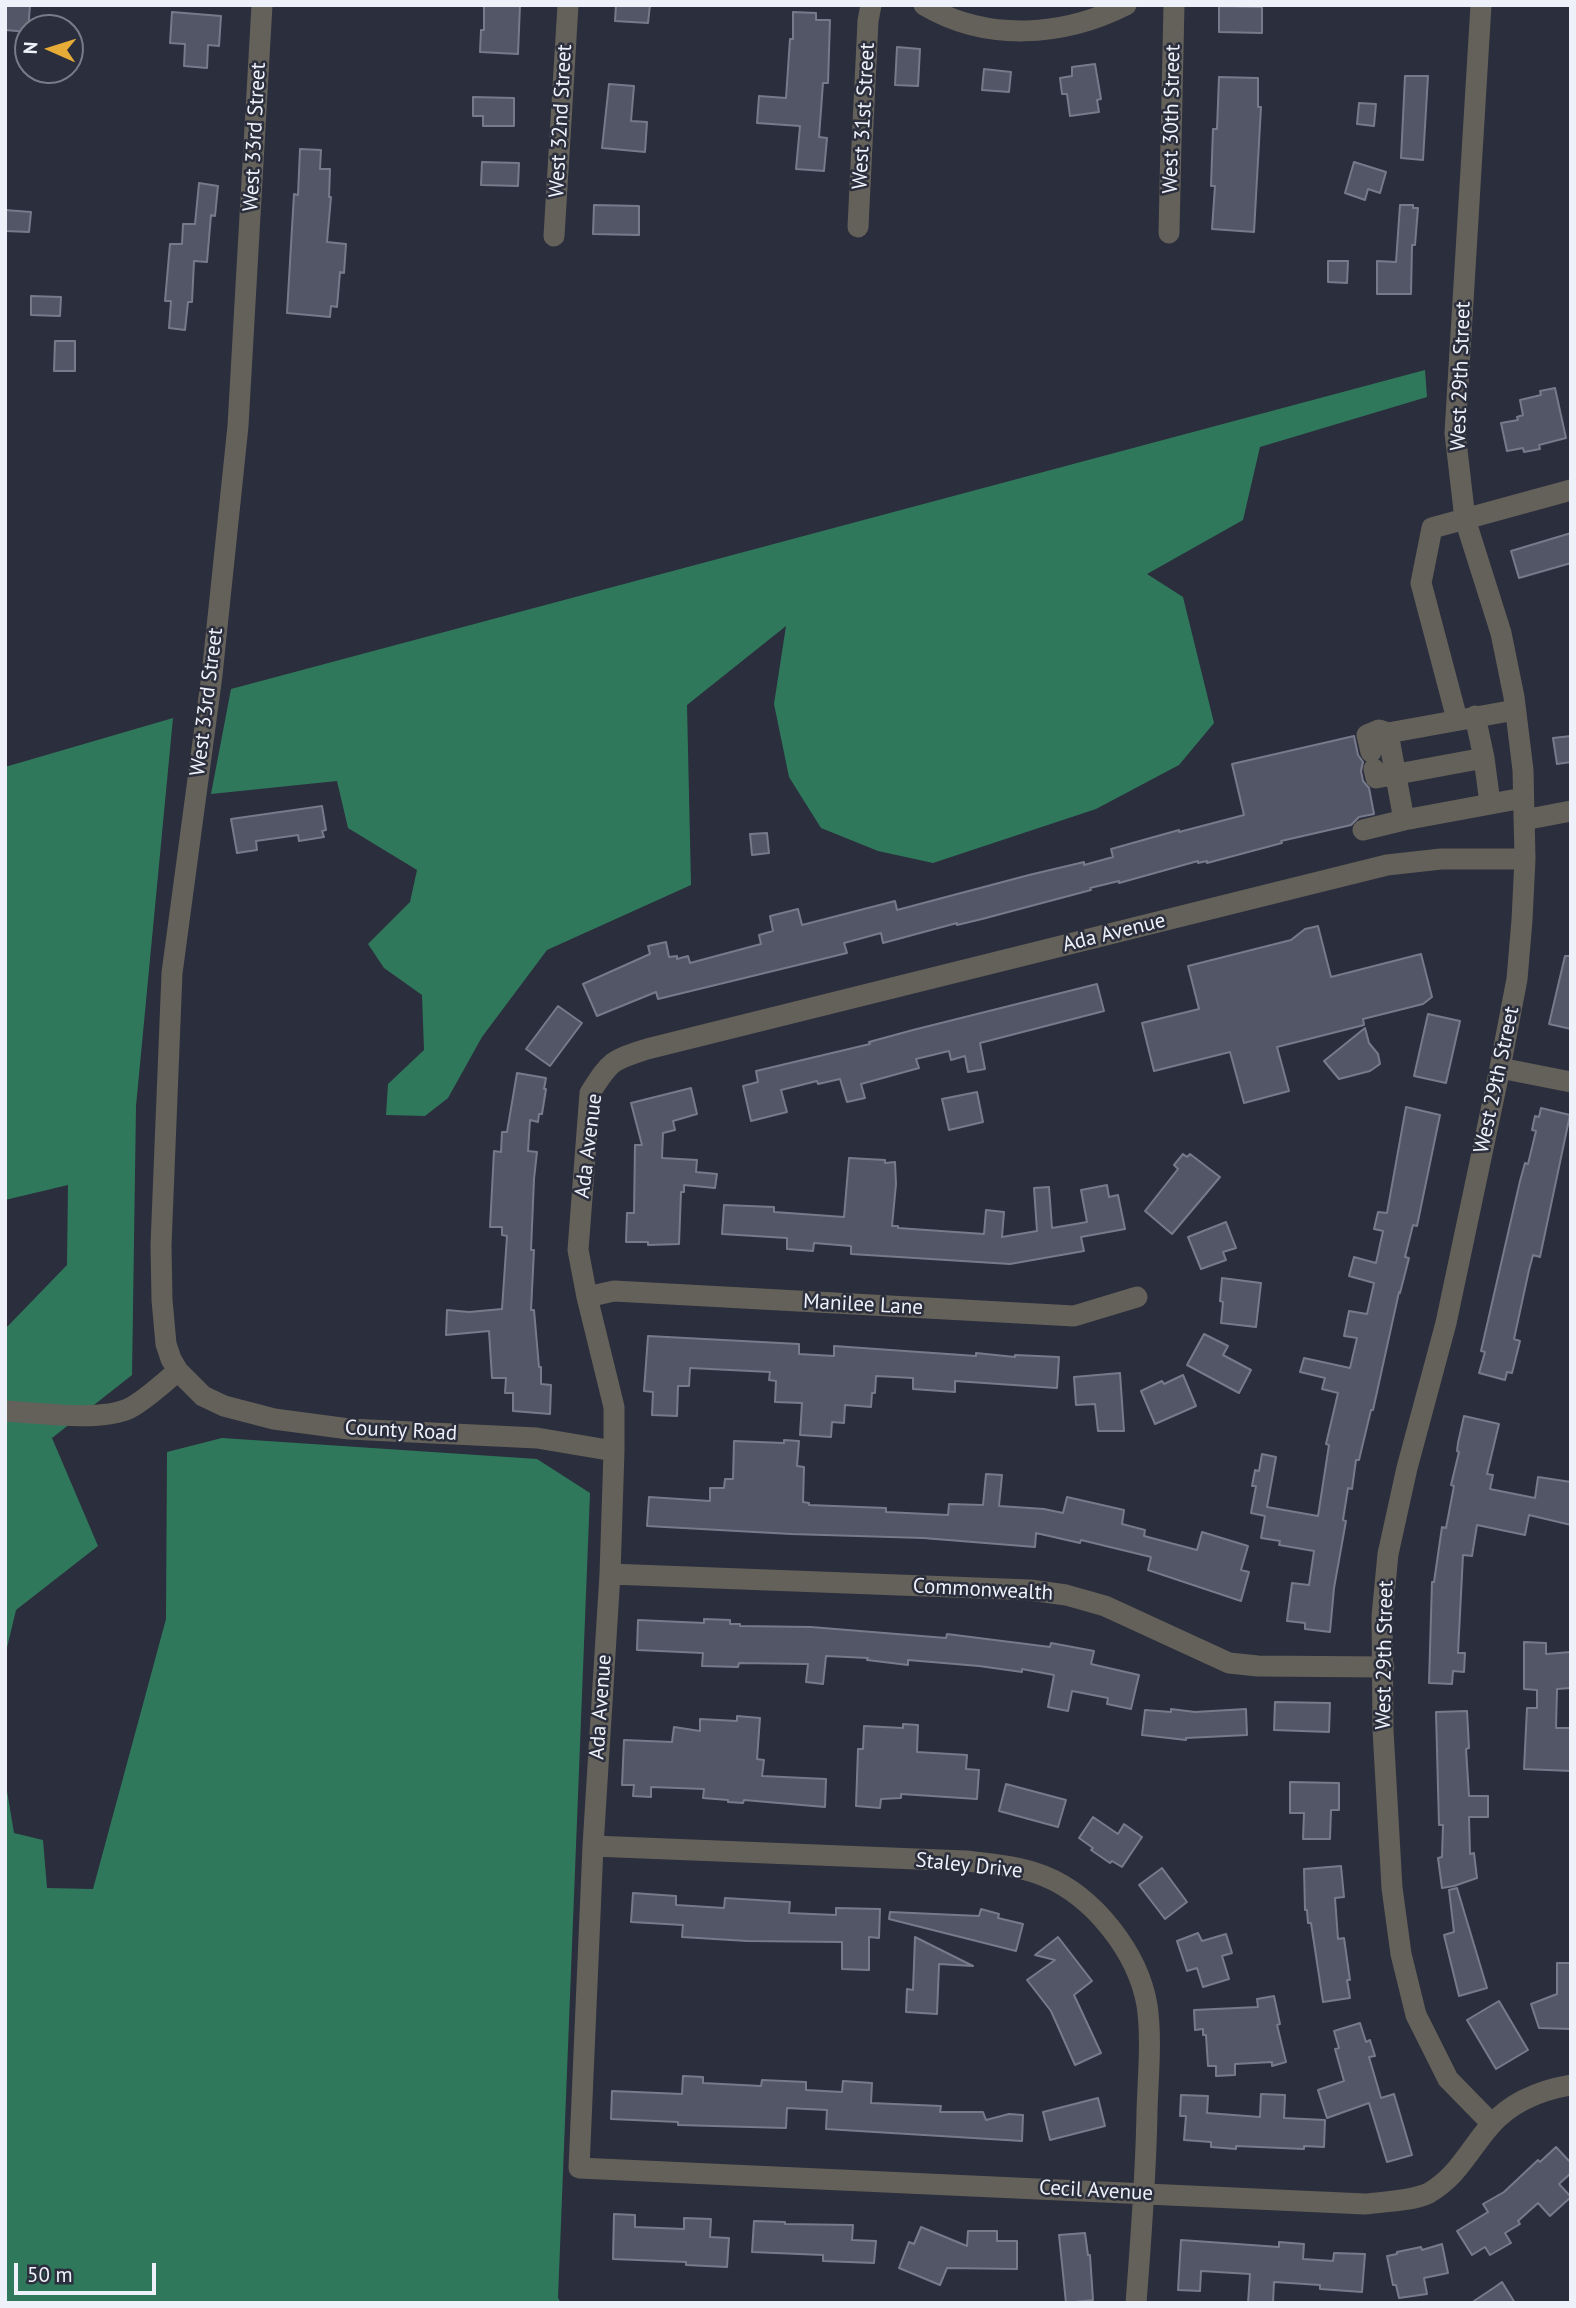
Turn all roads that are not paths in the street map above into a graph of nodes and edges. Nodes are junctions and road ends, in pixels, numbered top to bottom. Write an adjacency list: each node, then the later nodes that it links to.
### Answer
1 (262, 5): 29 (street, West 33rd Street)
2 (568, 5): 10 (street, West 32nd Street)
3 (871, 5): 8 (street, West 31st Street)
4 (924, 5): 5 (street)
5 (1126, 5)
6 (1174, 5): 9 (street, West 30th Street)
7 (1481, 5): 12 (street, West 29th Street)
8 (858, 228)
9 (1169, 233)
10 (554, 236)
11 (1571, 490): 12 (street)
12 (1465, 519): 13 (street, West 29th Street); 14 (street)
13 (1515, 710): 14 (street); 18 (street, West 29th Street)
14 (1466, 718): 15 (street); 16 (street)
15 (1388, 733): 17 (street); 17 (street)
16 (1484, 758): 17 (street); 19 (street)
17 (1396, 773): 21 (street)
18 (1523, 798): 19 (street); 22 (street, West 29th Street)
19 (1490, 803): 21 (street)
20 (1571, 811): 22 (street)
21 (1404, 820): 23 (street)
22 (1524, 820): 24 (street, West 29th Street)
23 (1363, 830)
24 (1525, 859): 25 (street, West 29th Street); 27 (street, Ada Avenue)
25 (1500, 1068): 26 (street); 34 (street, West 29th Street)
26 (1571, 1082)
27 (587, 1297): 28 (street, Manilee Lane); 32 (street, Ada Avenue)
28 (1137, 1297)
29 (178, 1371): 30 (street, West 33rd Street); 31 (street)
30 (194, 1389): 32 (street, County Road)
31 (5, 1411)
32 (614, 1451): 33 (street, Ada Avenue)
33 (610, 1574): 34 (street, Commonwealth); 35 (street, Ada Avenue)
34 (1384, 1667): 37 (street, West 29th Street)
35 (593, 1846): 38 (street, Ada Avenue); 39 (street, Staley Drive)
36 (1571, 2085): 37 (street, Cecil Avenue)
37 (1492, 2124): 39 (street, Cecil Avenue)
38 (579, 2168): 39 (street, Cecil Avenue)
39 (1145, 2193): 40 (street, Staley Drive)
40 (1136, 2303)

